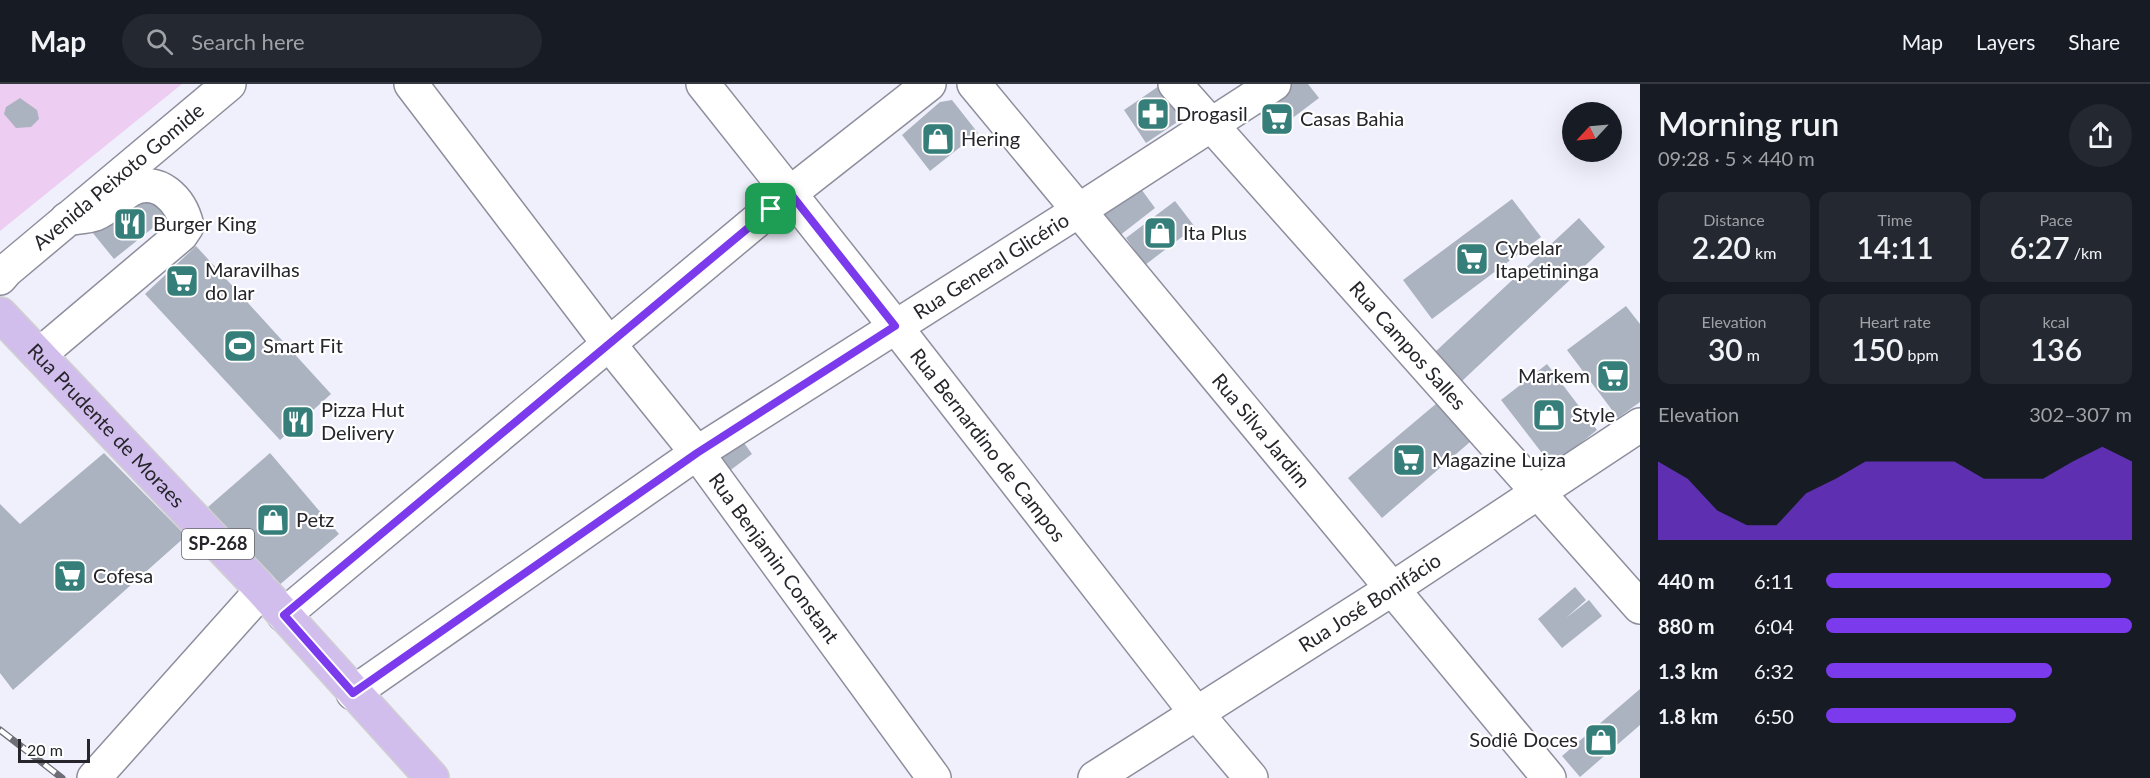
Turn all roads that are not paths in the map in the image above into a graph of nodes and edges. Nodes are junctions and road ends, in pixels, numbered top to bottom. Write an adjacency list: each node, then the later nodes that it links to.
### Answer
1 (411, 84): 17 (street, Rua Benjamin Constant)
2 (703, 84): 11 (street, Rua Bernardino de Campos)
3 (929, 84): 11 (street)
4 (974, 84): 12 (street, Rua Silva Jardim)
5 (1175, 84): 9 (street, Rua Campos Salles)
6 (1274, 84): 9 (street, Rua General Glicério)
7 (188, 85): 8 (street); 10 (street)
8 (228, 85): 10 (street, Avenida Peixoto Gomide)
9 (1212, 126): 12 (street, Rua General Glicério); 21 (street, Rua Campos Salles)
10 (173, 131): 13 (street, Avenida Peixoto Gomide)
11 (790, 193): 16 (street, Rua Bernardino de Campos); 17 (street)
12 (1078, 212): 16 (street, Rua General Glicério); 22 (street, Rua Silva Jardim)
13 (68, 219): 14 (street, Avenida Peixoto Gomide); 18 (street)
14 (2, 273)
15 (2, 313): 18 (main road, Rua Prudente de Moraes / SP-268)
16 (895, 326): 20 (street, Rua General Glicério); 27 (street, Rua Bernardino de Campos)
17 (609, 344): 20 (street, Rua Benjamin Constant); 25 (street)
18 (39, 355): 23 (main road, Rua Prudente de Moraes / SP-268)
19 (1640, 425): 21 (street, Rua José Bonifácio)
20 (697, 453): 26 (street, Rua General Glicério); 30 (street, Rua Benjamin Constant)
21 (1538, 492): 22 (street, Rua José Bonifácio); 24 (street, Rua Campos Salles)
22 (1392, 589): 27 (street, Rua José Bonifácio); 33 (street, Rua Silva Jardim)
23 (262, 590): 25 (main road, Rua Prudente de Moraes / SP-268); 28 (street)
24 (1640, 607)
25 (284, 615): 26 (main road, Rua Prudente de Moraes / SP-268)
26 (353, 693): 29 (main road, Rua Prudente de Moraes / SP-268)
27 (1197, 714): 31 (street, Rua José Bonifácio); 32 (street, Rua Bernardino de Campos)
28 (94, 778)
29 (432, 778)
30 (934, 778)
31 (1095, 778)
32 (1251, 778)
33 (1549, 778)

